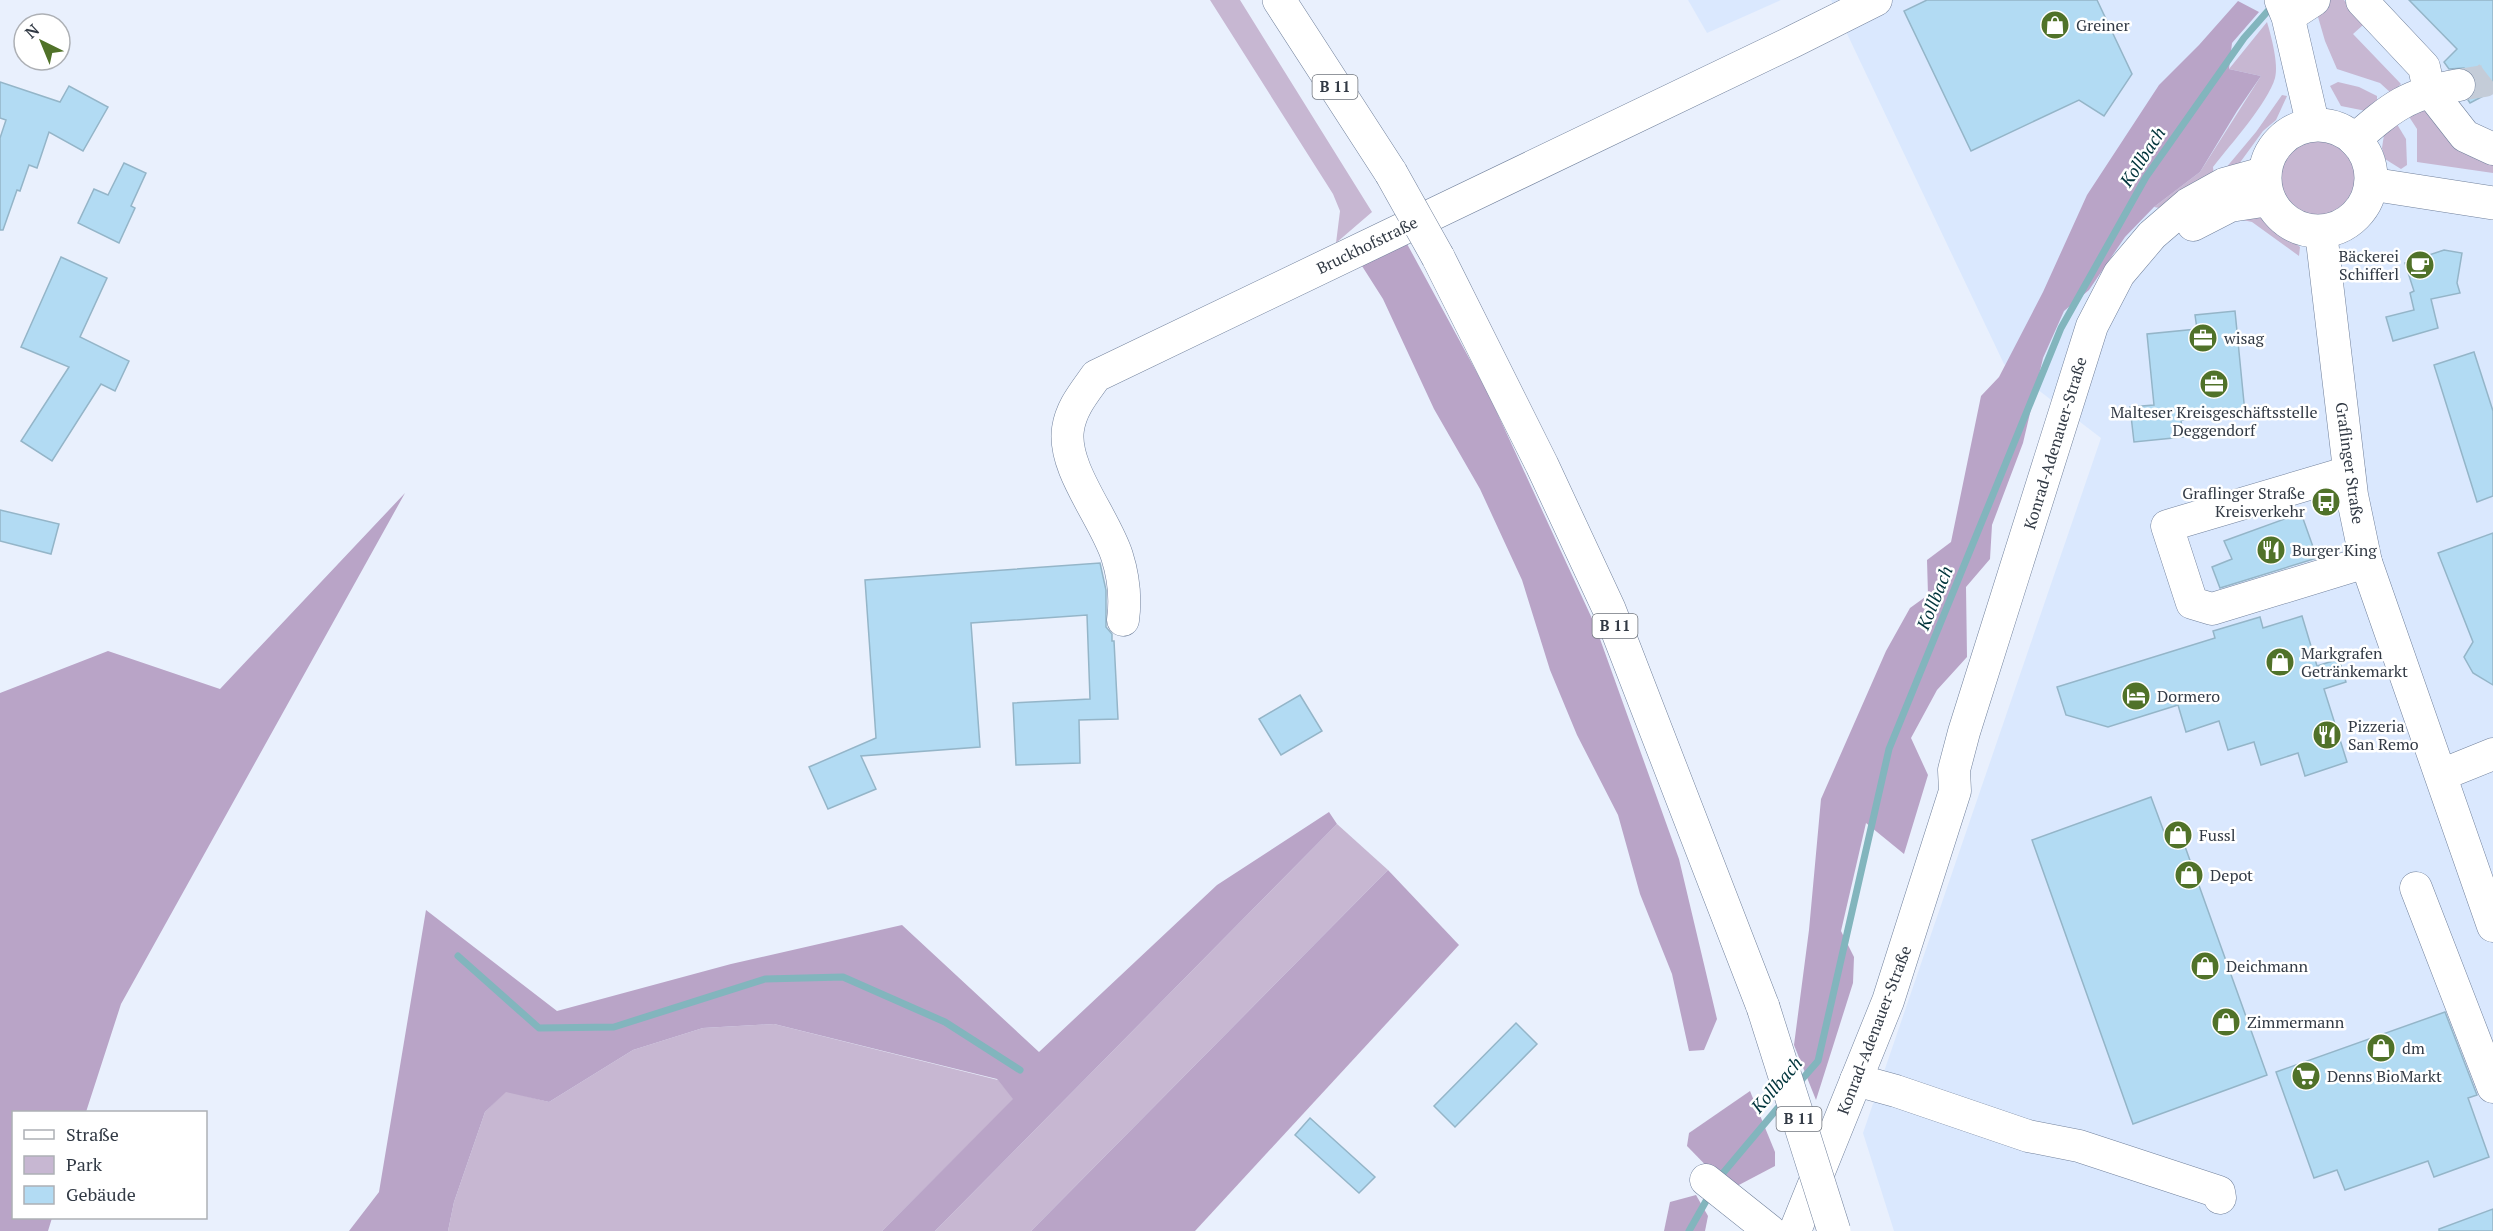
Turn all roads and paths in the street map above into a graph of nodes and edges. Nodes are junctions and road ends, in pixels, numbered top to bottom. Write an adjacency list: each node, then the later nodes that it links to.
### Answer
1 (1279, 0): 26 (main road, B 11, bridge)
2 (1876, 0): 15 (street, Bruckhofstraße)
3 (2362, 1): 5 (street)
4 (2294, 6): 6 (main road)
5 (2444, 88): 7 (street); 8 (street)
6 (2313, 125): 7 (main road); 10 (main road)
7 (2354, 140): 9 (main road)
8 (2493, 149)
9 (2371, 184): 11 (main road); 12 (main road)
10 (2266, 187): 12 (main road); 20 (street, Konrad-Adenauer-Straße)
11 (2493, 203)
12 (2321, 232): 13 (street, Graflinger Straße)
13 (2349, 472): 14 (street, Graflinger Straße); 14 (street)
14 (2366, 562): 17 (street, Graflinger Straße)
15 (1123, 620)
16 (2493, 754): 17 (street)
17 (2440, 775): 19 (street, Graflinger Straße)
18 (2416, 888): 21 (street)
19 (2493, 926)
20 (1856, 1080): 23 (street); 25 (street, Konrad-Adenauer-Straße)
21 (2493, 1087)
22 (1715, 1189): 24 (street)
23 (2220, 1198)
24 (1770, 1231)
25 (1795, 1231)
26 (1834, 1231)

